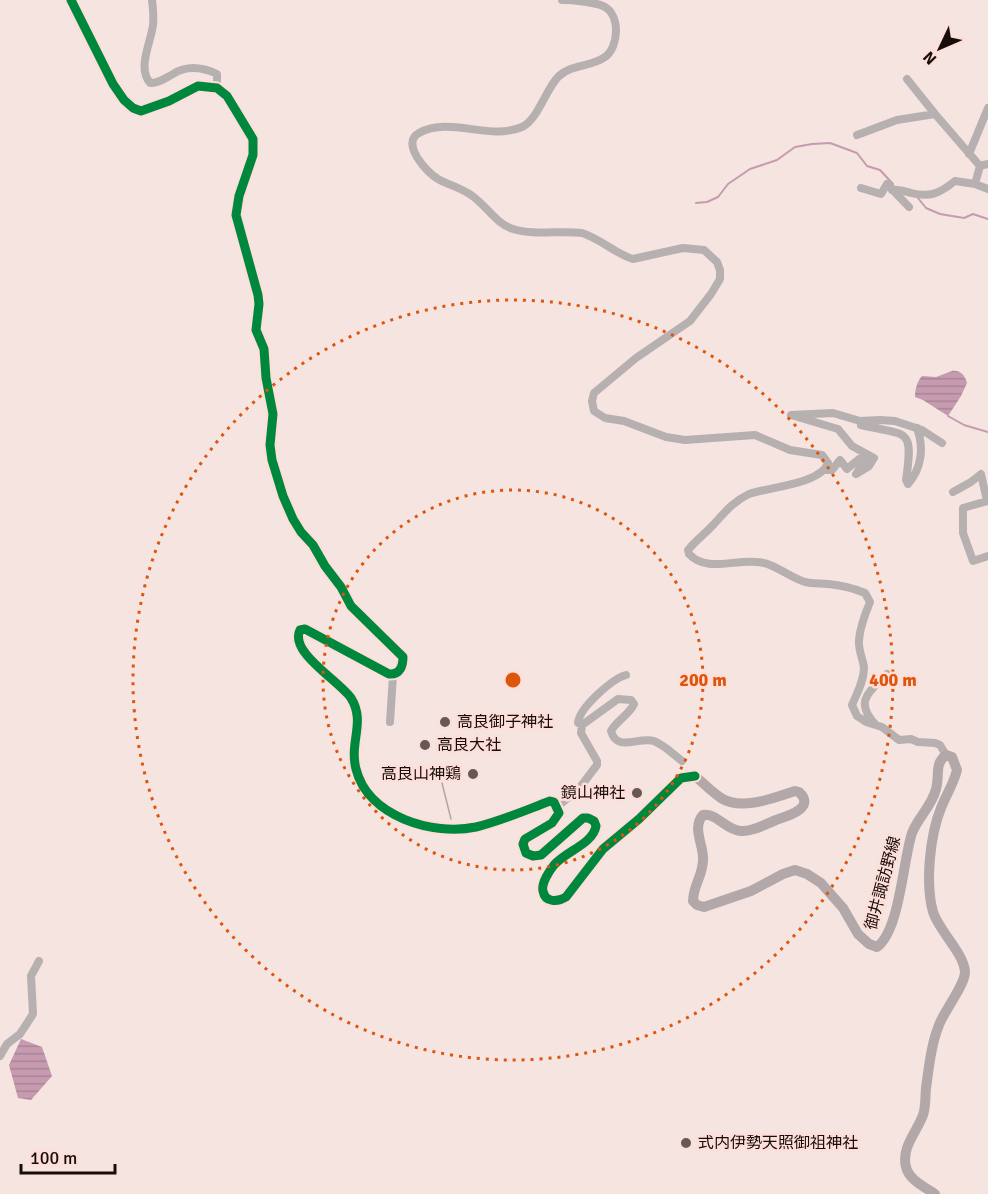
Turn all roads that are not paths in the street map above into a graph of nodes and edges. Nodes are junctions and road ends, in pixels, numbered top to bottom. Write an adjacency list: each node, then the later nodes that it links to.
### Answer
1 (71, 0): 5 (street)
2 (153, 0): 5 (street)
3 (562, 0): 20 (street)
4 (907, 79): 7 (street)
5 (217, 88): 26 (street)
6 (988, 108): 9 (street)
7 (935, 114): 8 (street); 9 (street)
8 (857, 135)
9 (969, 154): 10 (street)
10 (984, 165): 11 (street)
11 (975, 184): 13 (street); 14 (street)
12 (861, 188): 13 (street)
13 (895, 189): 15 (street)
14 (988, 189)
15 (909, 207)
16 (851, 419): 17 (street); 17 (street); 19 (street)
17 (916, 428): 18 (street)
18 (942, 443)
19 (840, 460): 20 (street); 21 (street)
20 (827, 461): 21 (street)
21 (824, 471): 29 (street)
22 (953, 492): 23 (street)
23 (988, 502): 24 (street)
24 (988, 556)
25 (887, 674): 29 (street)
26 (393, 675): 28 (street); 34 (street)
27 (626, 675): 30 (street)
28 (390, 722)
29 (875, 724): 31 (street)
30 (582, 725): 32 (street); 34 (street)
31 (946, 755): 33 (main road, 御井諏訪野線); 37 (main road)
32 (682, 761)
33 (695, 776): 34 (street)
34 (558, 806)
35 (39, 961): 36 (street)
36 (0, 1056)
37 (935, 1194)

